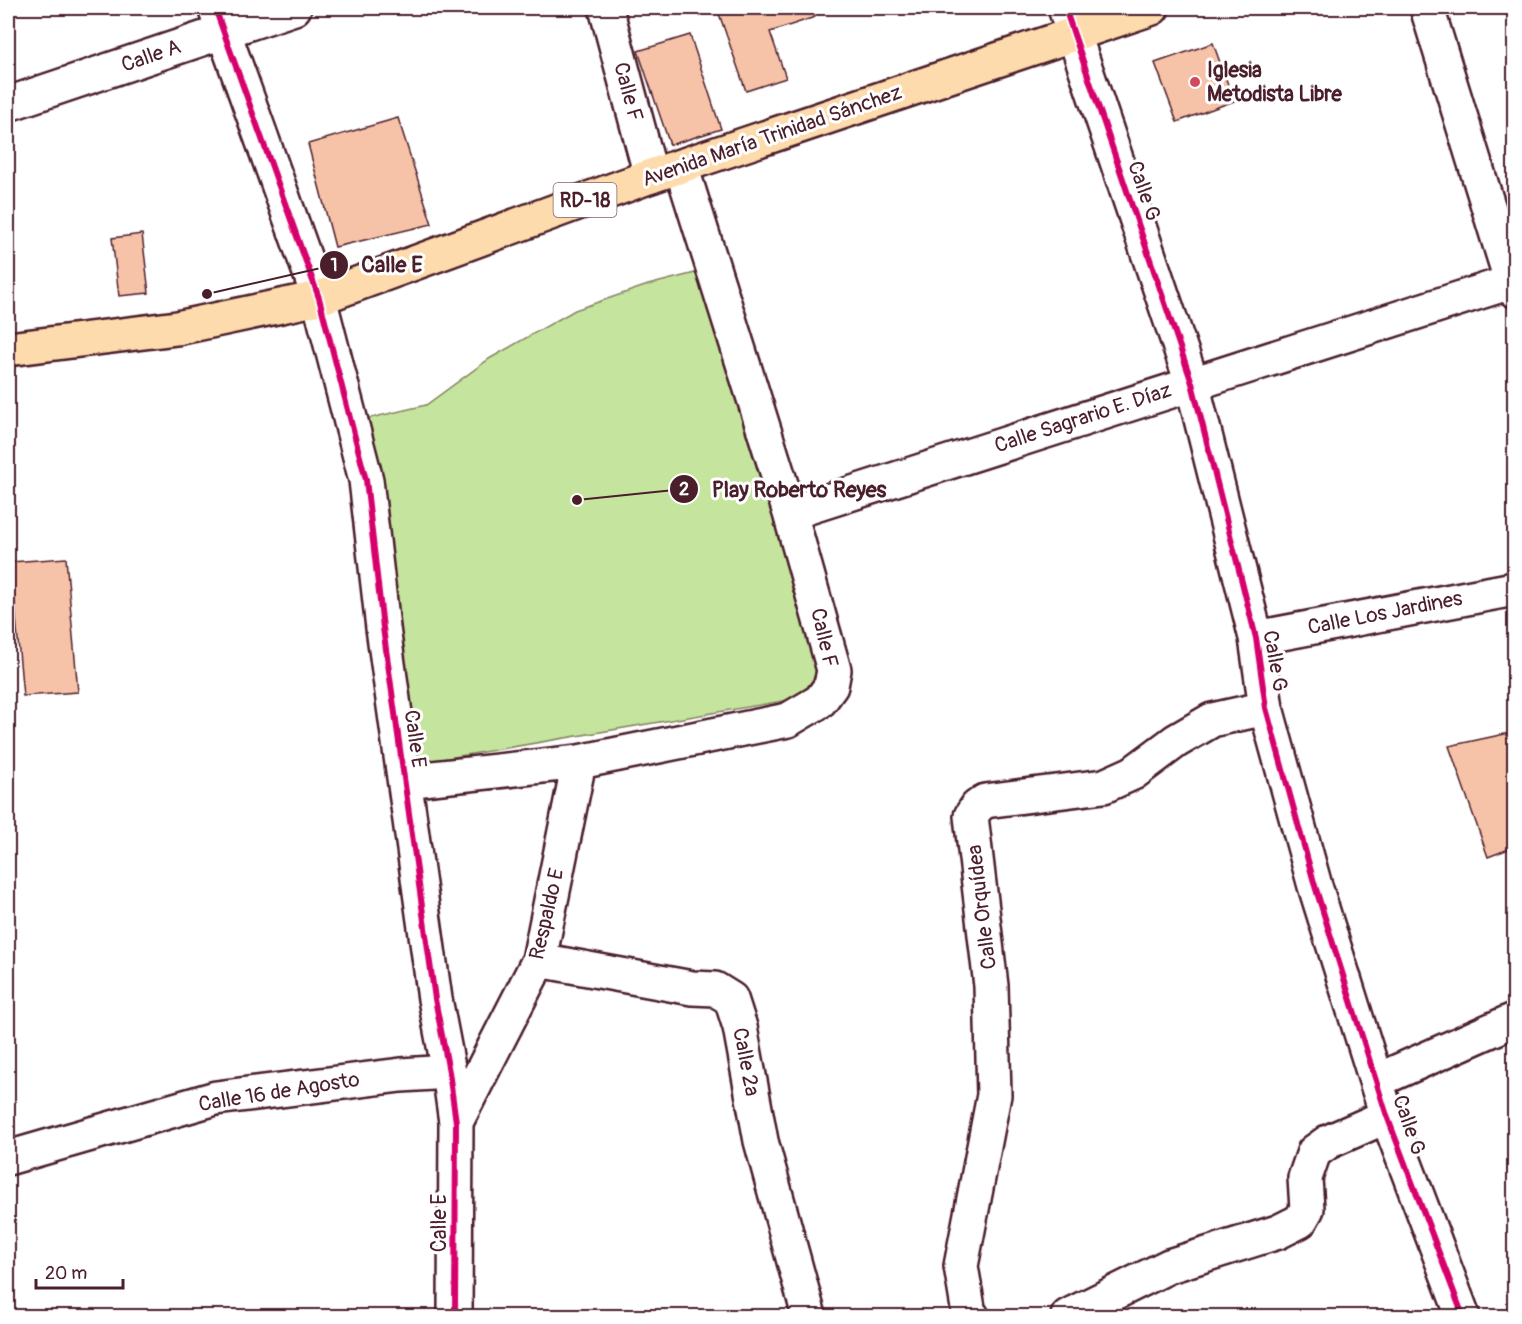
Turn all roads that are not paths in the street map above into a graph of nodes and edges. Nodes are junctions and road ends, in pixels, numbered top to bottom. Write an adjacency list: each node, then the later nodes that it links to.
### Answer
1 (294, 8): 5 (street, Calle A)
2 (606, 8): 8 (street, Calle F)
3 (1152, 8): 6 (main road, Avenida María Trinidad Sánchez / RD-18)
4 (1427, 8): 9 (street)
5 (219, 20): 7 (street, Calle A); 10 (street, Calle E)
6 (1069, 20): 8 (main road, Avenida María Trinidad Sánchez / RD-18); 12 (street, Calle G)
7 (8, 104)
8 (666, 171): 10 (main road, Avenida María Trinidad Sánchez / RD-18); 13 (street, Calle F)
9 (1514, 284): 12 (street, Calle Sagrario E. Díaz)
10 (319, 298): 11 (main road, Avenida María Trinidad Sánchez / RD-18); 18 (street, Calle E)
11 (8, 349)
12 (1192, 383): 13 (street, Calle Sagrario E. Díaz); 15 (street, Calle G)
13 (790, 513): 17 (street, Calle F)
14 (1515, 589): 15 (street, Calle Los Jardines)
15 (1256, 638): 16 (street, Calle G)
16 (1266, 708): 22 (street, Calle G); 26 (street, Calle Orquídea)
17 (579, 762): 18 (street, Calle F); 19 (street, Respaldo E)
18 (405, 781): 21 (street, Calle E)
19 (539, 960): 24 (street, Respaldo E); 28 (street, Calle 2ª)
20 (1515, 1020): 22 (street)
21 (449, 1072): 24 (street, Calle E); 25 (street, Calle 16 de Agosto)
22 (1376, 1081): 23 (street, Calle G)
23 (1387, 1116): 29 (street); 30 (street, Calle G)
24 (456, 1122): 27 (street, Calle E)
25 (8, 1158)
26 (967, 1316)
27 (454, 1317)
28 (809, 1317)
29 (1068, 1317)
30 (1463, 1317)

